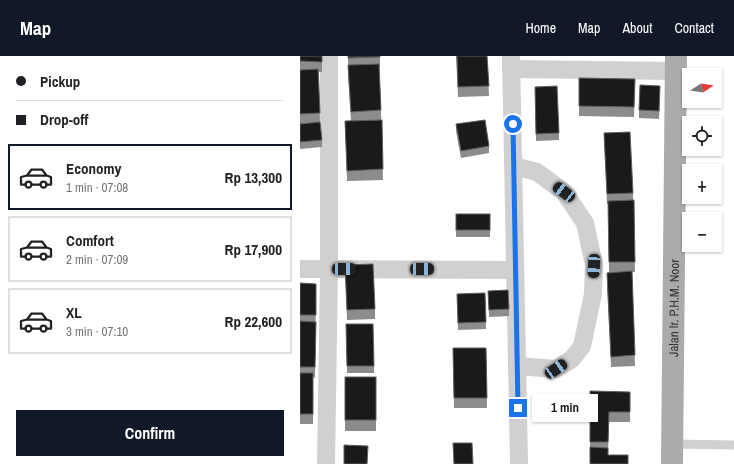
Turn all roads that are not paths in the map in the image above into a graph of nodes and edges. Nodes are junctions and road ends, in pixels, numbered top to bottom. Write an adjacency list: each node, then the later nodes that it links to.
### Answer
1 (329, 56): 6 (street)
2 (511, 62): 3 (street); 4 (street)
3 (676, 64): 10 (main road, Jalan Ir. P.H.M. Noor)
4 (514, 166): 7 (street); 8 (street)
5 (300, 269): 6 (street)
6 (329, 269): 7 (street); 11 (street)
7 (515, 270): 8 (street)
8 (517, 366): 12 (street)
9 (734, 445): 10 (lane)
10 (672, 454)
11 (326, 464)
12 (519, 464)

